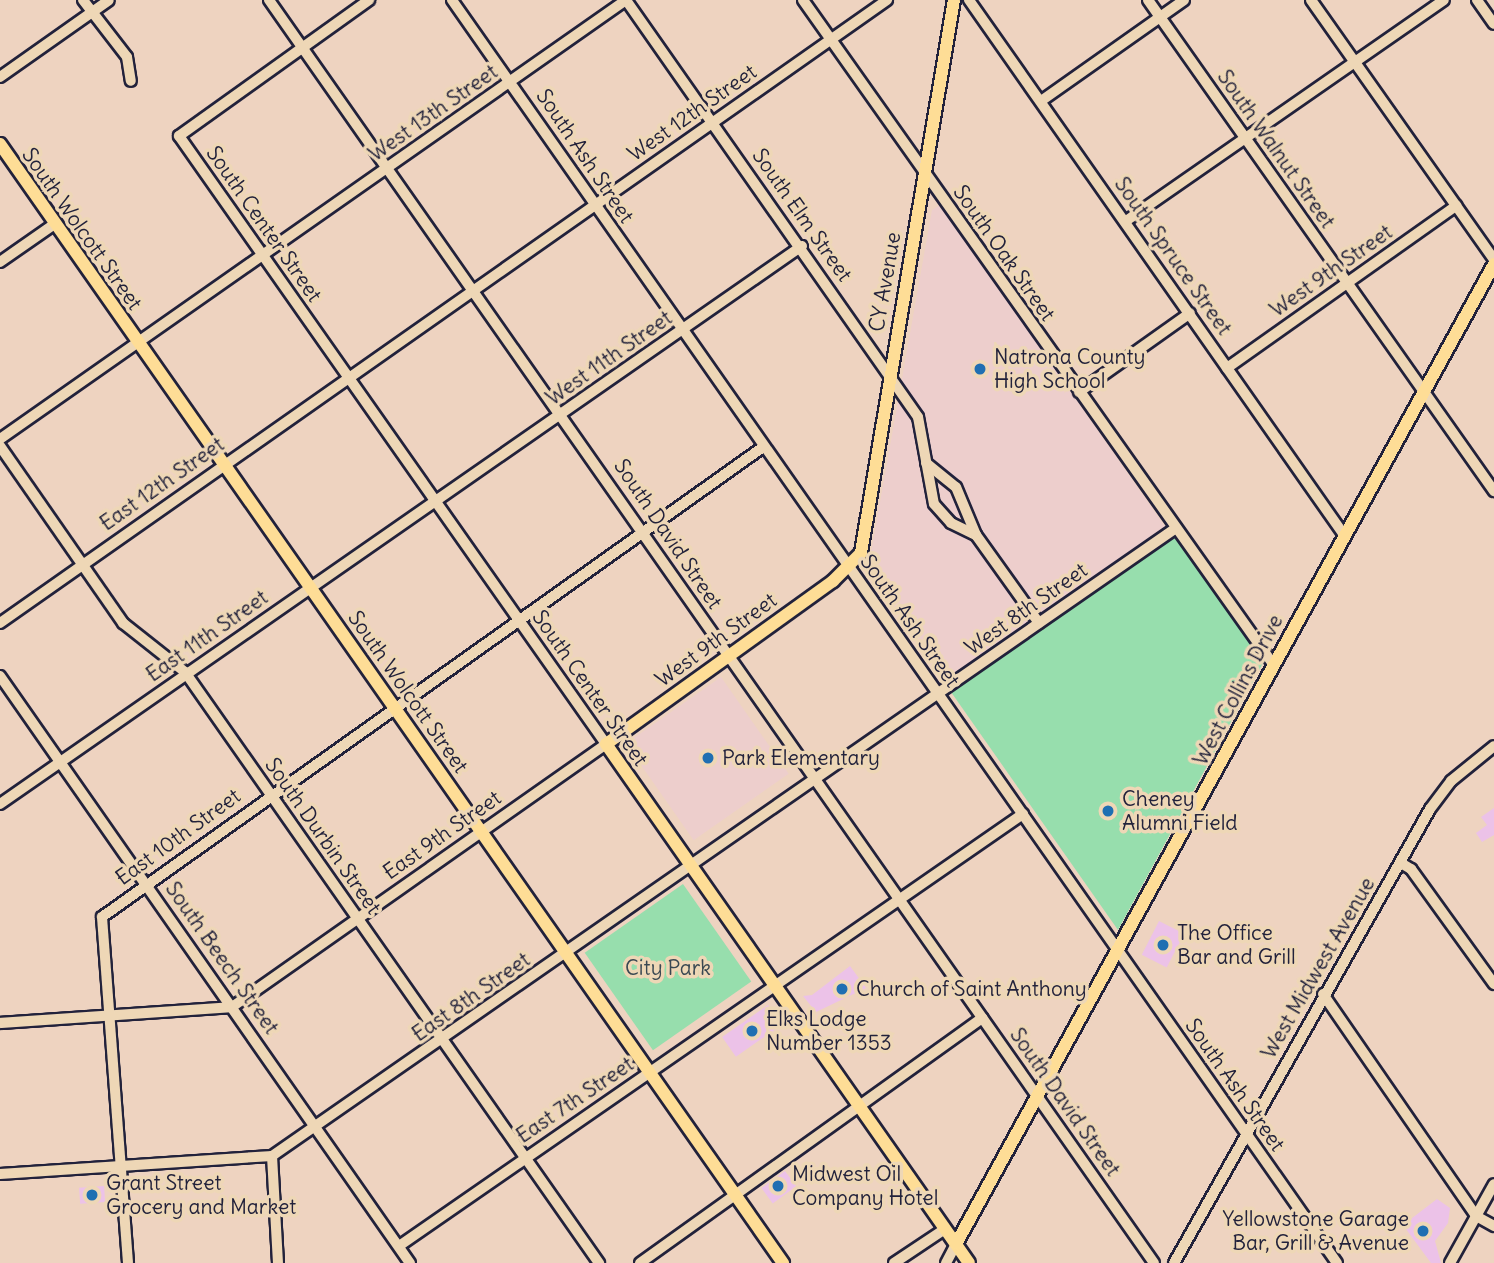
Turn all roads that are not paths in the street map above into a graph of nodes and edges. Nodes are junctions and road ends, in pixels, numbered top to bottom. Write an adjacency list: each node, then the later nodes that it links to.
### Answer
1 (83, 0): 16 (street)
2 (109, 0): 16 (street)
3 (269, 0): 20 (street, South David Street)
4 (369, 0): 20 (street)
5 (452, 0): 24 (street, South Ash Street)
6 (626, 0): 24 (street, West 13th Street); 26 (street, South Elm Street)
7 (803, 0): 19 (street, South Oak Street)
8 (887, 0): 19 (street, West 12th Street)
9 (954, 0): 30 (main road, CY Avenue)
10 (969, 0): 25 (street, South Spruce Street)
11 (1148, 0): 17 (street, South Walnut Street)
12 (1184, 0): 17 (street)
13 (1311, 0): 21 (street)
14 (1444, 0): 21 (street)
15 (1477, 0): 18 (street)
16 (91, 12): 22 (street); 23 (street)
17 (1160, 17): 25 (street); 27 (street, South Walnut Street)
18 (1494, 24)
19 (831, 39): 26 (street, West 12th Street); 30 (street, South Oak Street)
20 (302, 47): 29 (street, South David Street); 36 (street, South Center Street)
21 (1354, 63): 27 (street); 32 (street)
22 (0, 77)
23 (131, 81)
24 (510, 82): 29 (street, West 13th Street); 31 (street, South Ash Street)
25 (1041, 101): 33 (street, South Spruce Street)
26 (713, 122): 31 (street, West 12th Street); 35 (street, South Elm Street)
27 (1246, 138): 33 (street); 40 (street, South Walnut Street)
28 (0, 144): 34 (main road, South Wolcott Street)
29 (388, 169): 36 (street, West 13th Street); 41 (street, South David Street)
30 (923, 171): 46 (main road, CY Avenue); 48 (street, South Oak Street)
31 (595, 205): 41 (street, West 12th Street); 43 (street, South Ash Street)
32 (1457, 206): 37 (street); 40 (street, West 9th Street)
33 (1126, 221): 42 (street, South Spruce Street)
34 (56, 223): 38 (street); 44 (main road, South Wolcott Street)
35 (802, 246): 43 (street, West 11th Street); 46 (street, South Elm Street)
36 (262, 255): 44 (street, West 13th Street); 47 (street, South Center Street)
37 (1494, 259)
38 (0, 262)
39 (1494, 264): 49 (main road, West Collins Drive)
40 (1347, 283): 45 (street, West 9th Street); 49 (street, South Walnut Street)
41 (473, 290): 47 (street, West 12th Street); 50 (street, South David Street)
42 (1189, 313): 45 (street, South Spruce Street); 48 (street)
43 (682, 330): 50 (street, West 11th Street); 53 (street, South Ash Street)
44 (138, 344): 51 (street, West 13th Street); 55 (main road, South Wolcott Street)
45 (1227, 368): 61 (street, South Spruce Street)
46 (888, 374): 54 (street, South Elm Street); 63 (main road, CY Avenue)
47 (348, 378): 55 (street, East 12th Street); 57 (street, South Center Street)
48 (1079, 392): 58 (street, South Oak Street)
49 (1422, 392): 56 (street, South Walnut Street); 61 (main road, West Collins Drive)
50 (563, 414): 57 (street, West 11th Street); 59 (street, South David Street)
51 (0, 439)
52 (0, 446): 62 (street, South Durbin Street)
53 (763, 447): 59 (street, East 10th Street); 63 (street, South Ash Street)
54 (925, 462): 60 (street, South Elm Street); 60 (street, South Elm Street)
55 (222, 465): 62 (street, East 12th Street); 64 (main road, South Wolcott Street)
56 (1494, 491)
57 (437, 500): 64 (street, East 11th Street); 65 (street, South Center Street)
58 (1177, 528): 66 (street, West 8th Street); 69 (street, South Oak Street)
59 (643, 533): 65 (street, East 10th Street); 68 (street, South David Street)
60 (976, 534): 66 (street, South Elm Street)
61 (1344, 535): 69 (main road, West Collins Drive)
62 (82, 564): 67 (street, East 12th Street); 70 (street, South Durbin Street)
63 (849, 567): 68 (main road, West 9th Street); 72 (street, South Ash Street)
64 (312, 588): 70 (street, East 11th Street); 73 (main road, South Wolcott Street)
65 (518, 620): 73 (street, East 10th Street); 74 (street, South Center Street)
66 (1039, 623): 72 (street, West 8th Street)
67 (0, 624)
68 (727, 654): 74 (main road, West 9th Street); 77 (street, South David Street)
69 (1273, 664): 88 (main road, West Collins Drive)
70 (185, 672): 76 (street, East 11th Street); 78 (street, South Durbin Street)
71 (0, 677): 76 (street, South Beech Street)
72 (937, 693): 77 (street, West 8th Street); 80 (street, South Ash Street)
73 (392, 707): 78 (street, East 10th Street); 81 (main road, South Wolcott Street)
74 (606, 744): 81 (street, East 9th Street); 83 (main road, South Center Street)
75 (1494, 747): 82 (street, West Midwest Avenue)
76 (60, 762): 79 (street, East 11th Street); 84 (street, South Beech Street)
77 (818, 777): 83 (street, West 8th Street); 85 (street, South David Street)
78 (269, 794): 84 (street, East 10th Street); 86 (street, South Durbin Street)
79 (0, 803)
80 (1023, 814): 85 (street, East 7th Street); 88 (street, South Ash Street)
81 (482, 832): 86 (street, East 9th Street); 87 (main road, South Wolcott Street)
82 (1401, 863): 89 (street); 91 (street, West Midwest Avenue)
83 (689, 864): 87 (street, East 8th Street); 90 (main road, South Center Street)
84 (147, 886): 92 (street, South Beech Street); 93 (street, East 10th Street)
85 (898, 897): 90 (street, East 7th Street); 94 (street, South David Street)
86 (358, 917): 92 (street, East 9th Street); 96 (street, South Durbin Street)
87 (568, 953): 96 (street, East 8th Street); 97 (main road, South Wolcott Street)
88 (1119, 953): 98 (main road, West Collins Drive); 101 (street, South Ash Street)
89 (1494, 984)
90 (773, 985): 97 (street, East 7th Street); 99 (main road, South Center Street)
91 (1323, 994): 101 (street, West Midwest Avenue); 108 (street)
92 (232, 1007): 93 (street); 100 (street, South Beech Street)
93 (105, 1012): 95 (street); 104 (street)
94 (982, 1018): 98 (street, South David Street); 99 (street)
95 (0, 1023)
96 (443, 1041): 100 (street, East 8th Street); 103 (street, South Durbin Street)
97 (649, 1073): 103 (street, East 7th Street); 107 (main road, South Wolcott Street)
98 (1041, 1094): 111 (main road, West Collins Drive); 122 (street, South David Street)
99 (859, 1105): 107 (street); 110 (main road, South Center Street)
100 (318, 1127): 102 (street, East 8th Street); 112 (street, South Beech Street)
101 (1246, 1135): 123 (street, West Midwest Avenue); 124 (street, South Ash Street)
102 (272, 1156): 104 (street); 114 (street)
103 (524, 1159): 112 (street, East 7th Street); 116 (street, South Durbin Street)
104 (118, 1164): 105 (street); 113 (street)
105 (0, 1174)
106 (1494, 1184): 108 (street)
107 (734, 1194): 117 (street); 118 (main road, South Wolcott Street)
108 (1476, 1216): 109 (street); 125 (street)
109 (1494, 1226)
110 (946, 1229): 111 (main road, South Center Street); 119 (street)
111 (956, 1244): 120 (street); 121 (main road, South Center Street)
112 (399, 1247): 115 (street, South Beech Street)
113 (128, 1263)
114 (278, 1263)
115 (410, 1263)
116 (599, 1263)
117 (640, 1263)
118 (783, 1263)
119 (894, 1263)
120 (946, 1263)
121 (969, 1263)
122 (1154, 1263)
123 (1174, 1263)
124 (1337, 1263)
125 (1450, 1263)

